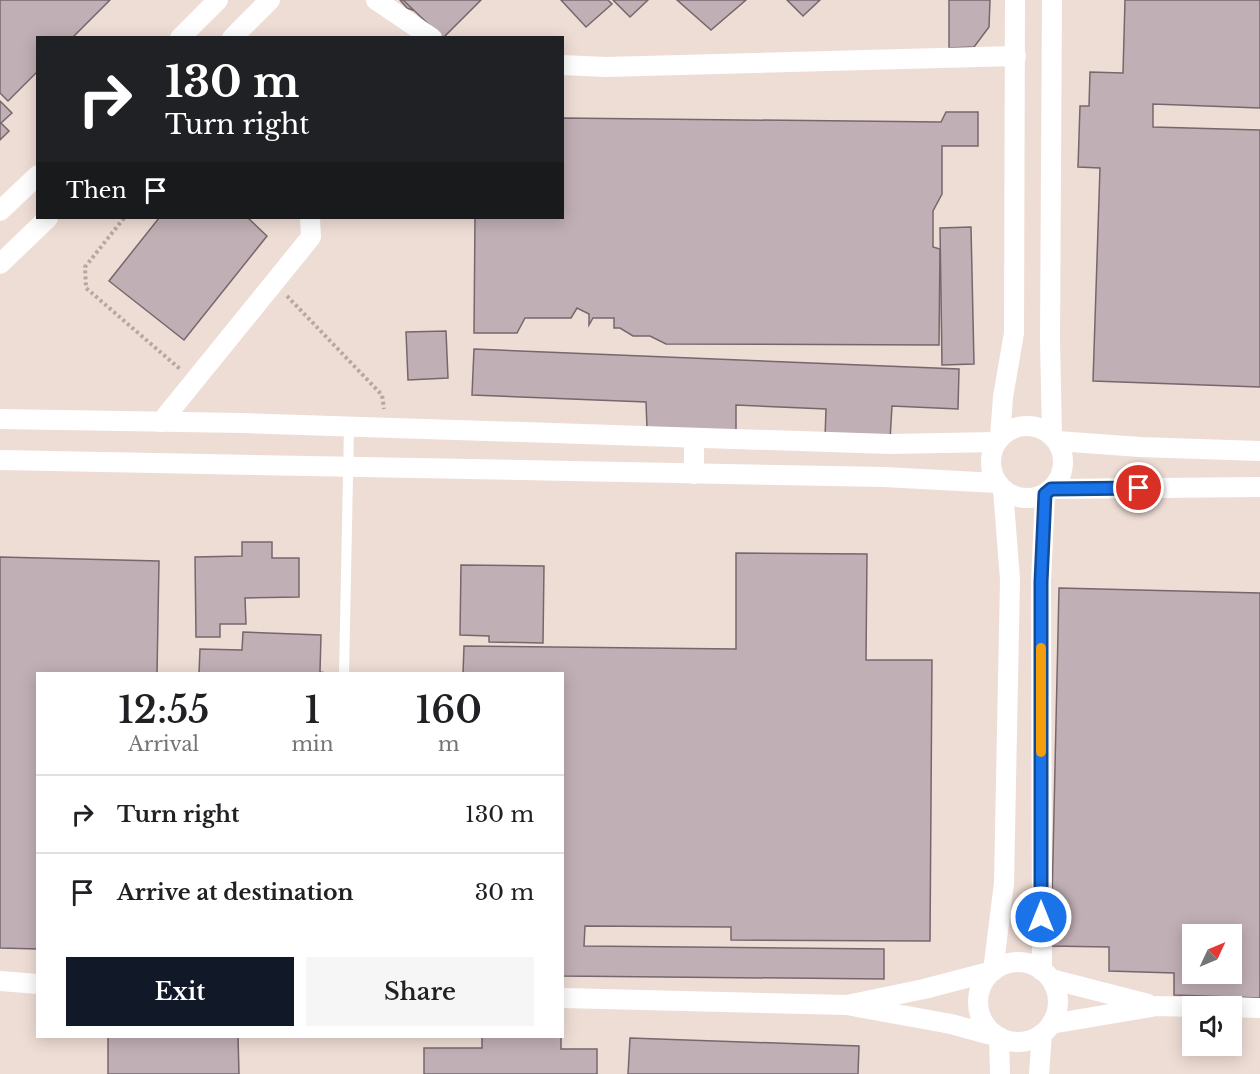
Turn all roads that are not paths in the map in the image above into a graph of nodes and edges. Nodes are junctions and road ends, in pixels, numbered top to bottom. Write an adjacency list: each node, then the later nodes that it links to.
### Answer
1 (218, 0): 6 (street)
2 (270, 0): 7 (street)
3 (376, 0): 8 (street)
4 (1015, 0): 9 (street)
5 (1052, 0): 20 (street)
6 (182, 36)
7 (234, 36)
8 (429, 36)
9 (1016, 56): 10 (street); 21 (street)
10 (564, 65)
11 (36, 177): 12 (street)
12 (0, 211)
13 (47, 219): 15 (street)
14 (310, 219): 17 (street)
15 (0, 264)
16 (0, 419): 17 (street)
17 (161, 422): 18 (street)
18 (349, 426): 19 (street); 24 (lane)
19 (694, 438): 21 (street); 25 (street)
20 (1054, 439): 21 (street); 22 (street); 28 (street)
21 (998, 440): 26 (street)
22 (1260, 451)
23 (0, 460): 24 (street)
24 (348, 466): 25 (street); 29 (lane)
25 (694, 474): 26 (street)
26 (1000, 486): 28 (street); 30 (street)
27 (1260, 487): 28 (street)
28 (1048, 492): 31 (street)
29 (344, 672)
30 (993, 970): 31 (street); 35 (street); 41 (street)
31 (1046, 975): 36 (street); 40 (street)
32 (3, 984): 33 (street)
33 (36, 984)
34 (564, 998): 35 (street)
35 (847, 1005): 41 (street)
36 (1157, 1006): 37 (street); 40 (street)
37 (1182, 1007)
38 (1242, 1007): 39 (street)
39 (1260, 1008)
40 (1046, 1029): 41 (street); 43 (street)
41 (999, 1037): 42 (street)
42 (1000, 1074)
43 (1039, 1074)

